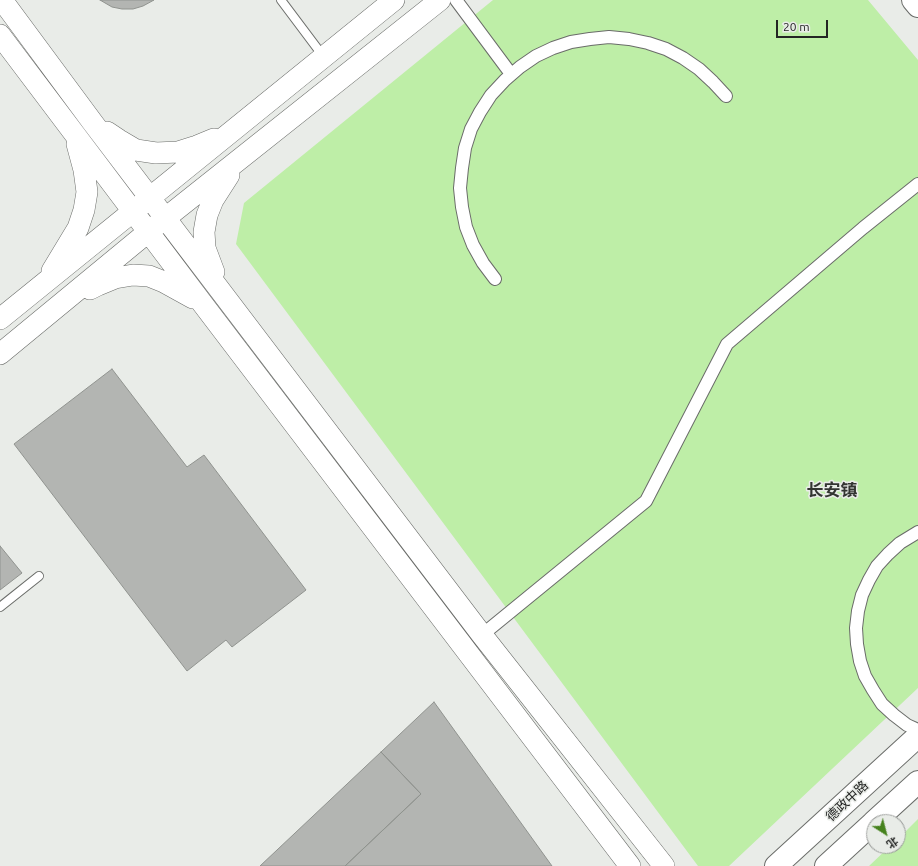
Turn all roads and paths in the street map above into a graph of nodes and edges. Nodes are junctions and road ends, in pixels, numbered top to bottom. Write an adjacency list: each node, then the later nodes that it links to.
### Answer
1 (2, 0): 12 (street)
2 (281, 0): 9 (lane)
3 (394, 0): 9 (street)
4 (440, 0): 15 (street)
5 (456, 0): 10 (street)
6 (913, 0): 7 (main road)
7 (918, 6)
8 (0, 35): 14 (street)
9 (324, 57): 13 (street)
10 (511, 74): 11 (street); 21 (street)
11 (726, 96)
12 (93, 122): 13 (street); 17 (street)
13 (233, 131): 17 (street)
14 (75, 135): 18 (street); 22 (street)
15 (242, 158): 19 (street); 23 (street)
16 (918, 184): 31 (street)
17 (150, 197): 18 (street); 19 (street)
18 (133, 211): 20 (street); 22 (street)
19 (166, 218): 20 (street); 23 (street)
20 (148, 232): 24 (street); 25 (street)
21 (495, 279)
22 (45, 282): 26 (street)
23 (224, 294): 31 (street)
24 (202, 303): 25 (street); 37 (street)
25 (55, 309): 27 (street)
26 (0, 319)
27 (0, 354)
28 (918, 532): 32 (street)
29 (39, 576): 30 (lane)
30 (0, 607)
31 (482, 634): 38 (street)
32 (918, 730)
33 (918, 736): 39 (main road, 德政中路)
34 (918, 782): 35 (main road)
35 (883, 814)
36 (866, 829): 40 (main road)
37 (630, 866)
38 (664, 866)
39 (776, 866)
40 (826, 866)

